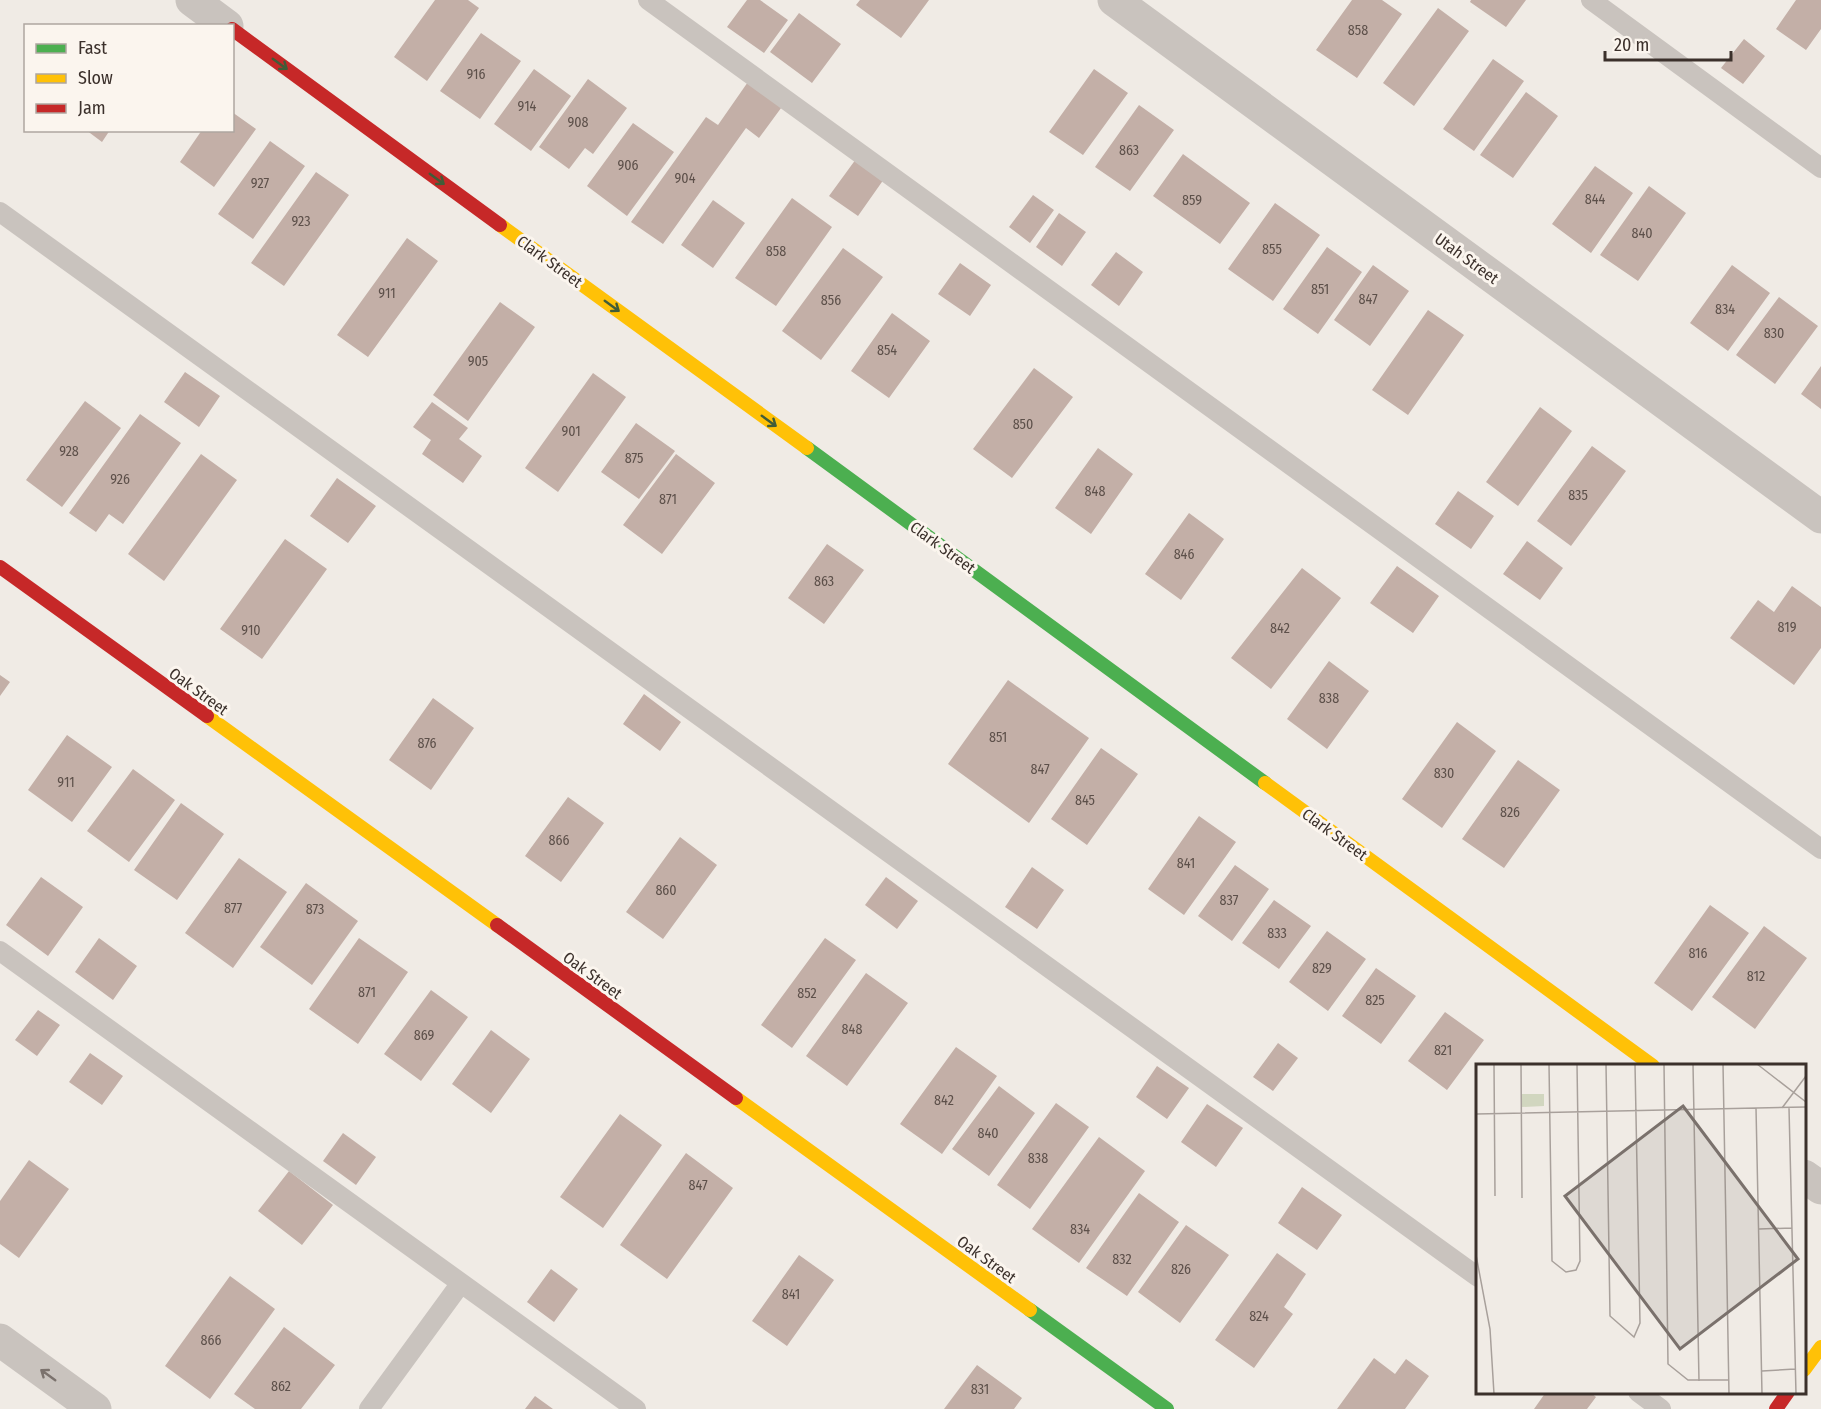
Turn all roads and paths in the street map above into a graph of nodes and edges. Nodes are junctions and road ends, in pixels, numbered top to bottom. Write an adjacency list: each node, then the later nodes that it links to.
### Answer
1 (192, 0): 5 (street)
2 (648, 0): 11 (lane)
3 (1114, 0): 9 (street, Utah Street)
4 (1591, 0): 7 (lane)
5 (224, 24)
6 (234, 30): 13 (street, Clark Street, one-way to 13)
7 (1821, 168)
8 (0, 212): 16 (lane)
9 (1821, 516)
10 (0, 567): 26 (street, Oak Street)
11 (1821, 849)
12 (0, 951): 17 (lane)
13 (1652, 1064)
14 (1806, 1177): 15 (street)
15 (1821, 1188)
16 (1476, 1276)
17 (461, 1283): 24 (lane); 25 (lane)
18 (0, 1340): 23 (street, one-way to 18)
19 (1821, 1347): 20 (street)
20 (1806, 1367)
21 (1641, 1394): 27 (lane)
22 (1787, 1394): 28 (street)
23 (95, 1409)
24 (369, 1409)
25 (636, 1409)
26 (1167, 1409)
27 (1661, 1409)
28 (1776, 1409)

